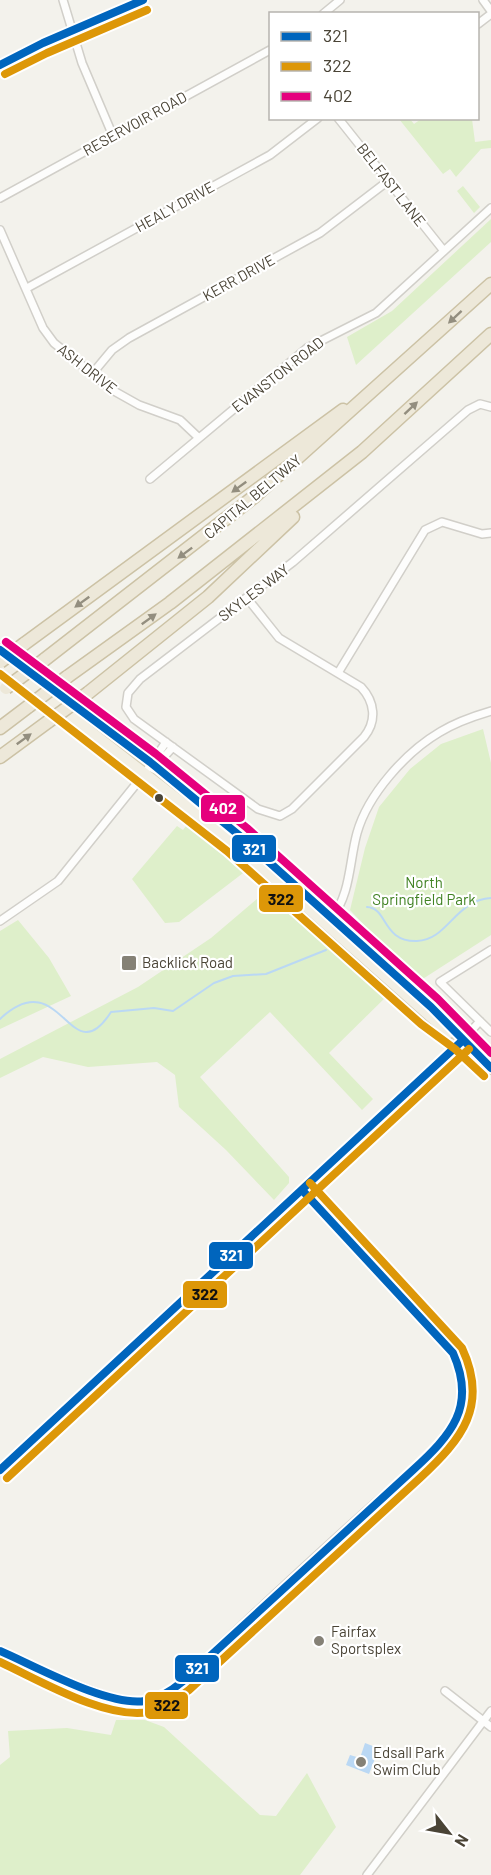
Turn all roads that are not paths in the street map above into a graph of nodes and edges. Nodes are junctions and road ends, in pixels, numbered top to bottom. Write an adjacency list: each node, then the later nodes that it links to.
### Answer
1 (63, 0): 8 (street)
2 (143, 0): 8 (street)
3 (340, 0): 5 (street)
4 (483, 0): 6 (street)
5 (325, 12)
6 (491, 13): 7 (street)
7 (479, 22)
8 (72, 30): 10 (street); 13 (street)
9 (269, 51): 13 (street, RESERVOIR ROAD)
10 (0, 65)
11 (315, 120): 20 (street, HEALY DRIVE)
12 (340, 120): 14 (street, BELFAST LANE)
13 (113, 136): 15 (street, RESERVOIR ROAD)
14 (388, 181): 18 (street, BELFAST LANE); 23 (street, KERR DRIVE)
15 (0, 198)
16 (491, 208): 18 (street, EVANSTON ROAD)
17 (0, 230): 20 (street, ASH DRIVE)
18 (444, 251): 25 (street, EVANSTON ROAD)
19 (491, 284): 22 (highway, CAPITAL BELTWAY, one-way to 22)
20 (27, 288): 23 (street, ASH DRIVE)
21 (491, 334): 26 (highway, CAPITAL BELTWAY, one-way to 21)
22 (420, 350): 31 (highway, one-way to 31, bridge); 33 (highway, CAPITAL BELTWAY, one-way to 33, bridge)
23 (92, 374): 25 (street, ASH DRIVE)
24 (491, 406): 29 (street, SKYLES WAY)
25 (199, 438): 27 (street, EVANSTON ROAD)
26 (362, 452): 35 (highway, CAPITAL BELTWAY, one-way to 26, bridge); 38 (highway, one-way to 26, bridge)
27 (150, 478)
28 (491, 533): 32 (street)
29 (247, 598): 32 (street); 36 (street, SKYLES WAY)
30 (0, 650): 39 (main road)
31 (0, 662): 40 (main road)
32 (338, 673): 37 (street)
33 (3, 690)
34 (491, 711): 42 (street)
35 (0, 726)
36 (166, 742): 37 (street); 39 (street)
37 (173, 747): 39 (street)
38 (0, 757)
39 (153, 765): 40 (street); 41 (main road)
40 (145, 773): 41 (main road); 43 (street)
41 (237, 839): 42 (main road)
42 (330, 920): 47 (main road)
43 (0, 921)
44 (491, 950): 45 (street)
45 (480, 1021): 46 (street); 47 (street)
46 (491, 1032)
47 (462, 1041): 48 (main road); 49 (street)
48 (491, 1068)
49 (302, 1190): 50 (street); 51 (street)
50 (0, 1470)
51 (0, 1651)
52 (445, 1691): 54 (street)
53 (491, 1711): 54 (street)
54 (484, 1721): 55 (street); 56 (street)
55 (491, 1727)
56 (367, 1875)

